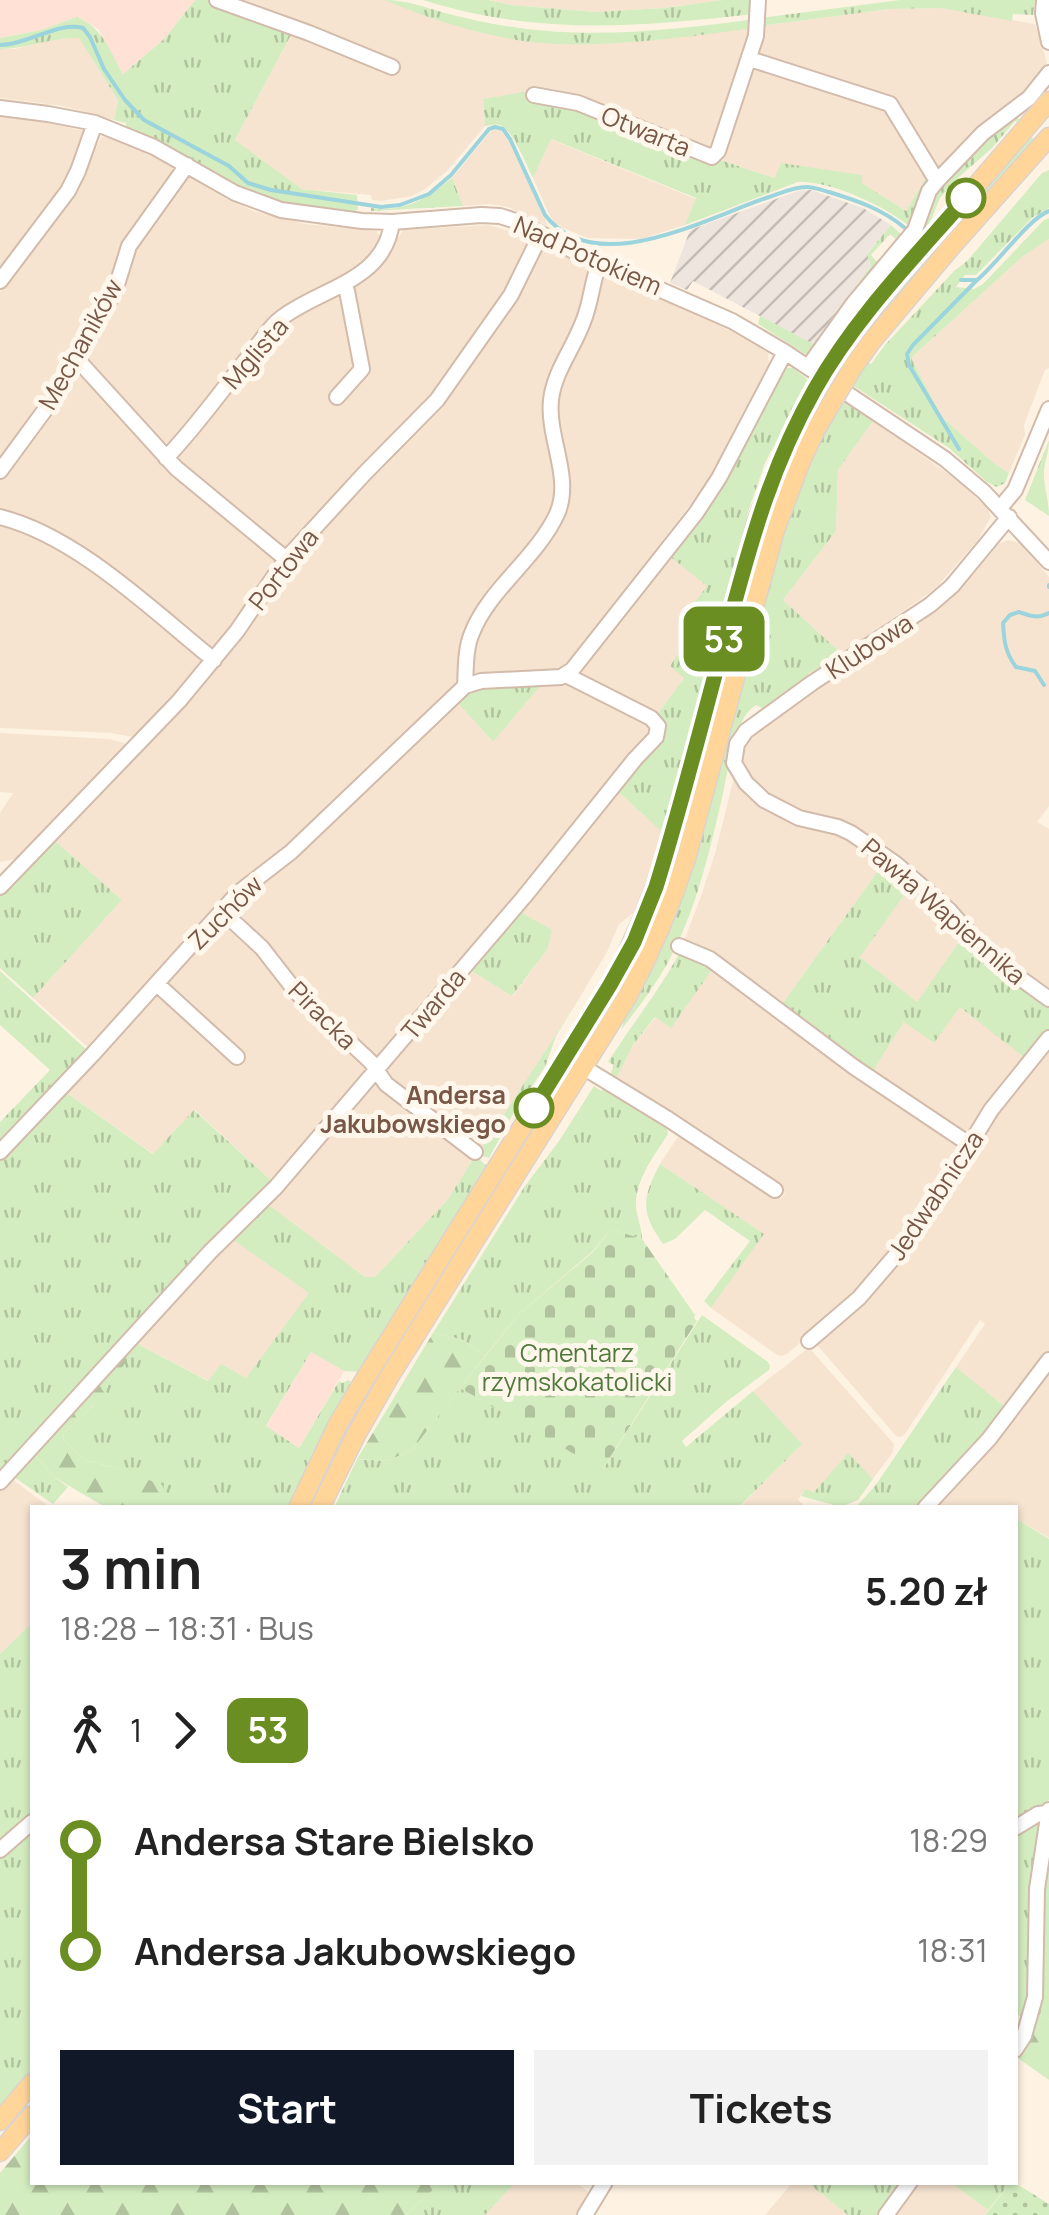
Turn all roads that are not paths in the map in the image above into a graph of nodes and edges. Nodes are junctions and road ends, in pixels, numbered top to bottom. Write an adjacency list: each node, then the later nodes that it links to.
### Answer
1 (216, 0): 6 (street)
2 (758, 0): 5 (street, Otwarta)
3 (1044, 0): 4 (street)
4 (1049, 42)
5 (750, 59): 8 (street, Otwarta); 16 (street)
6 (392, 67)
7 (1049, 73): 16 (street)
8 (534, 94)
9 (1049, 101): 11 (main road)
10 (0, 108): 12 (street, Nad Potokiem)
11 (1043, 117): 54 (main road, bridge)
12 (95, 123): 15 (street, Nad Potokiem); 21 (street)
13 (1049, 137): 17 (main road)
14 (1049, 158): 17 (main road)
15 (186, 165): 18 (street, Nad Potokiem); 24 (street, Mechaników)
16 (937, 180): 25 (street)
17 (1009, 182): 45 (main road, bridge)
18 (392, 222): 19 (street, Nad Potokiem); 22 (street, Mglista)
19 (541, 234): 20 (street, Nad Potokiem); 32 (street, Portowa)
20 (599, 263): 23 (street, Nad Potokiem); 36 (street)
21 (0, 281)
22 (344, 286): 26 (street); 28 (street, Mglista)
23 (785, 352): 25 (street, Nad Potokiem); 35 (street)
24 (76, 358): 28 (street); 29 (street, Mechaników)
25 (808, 367): 30 (street, Nad Potokiem)
26 (337, 398)
27 (1049, 409): 30 (street, Klubowa)
28 (166, 458): 32 (street)
29 (0, 470)
30 (1005, 513): 33 (street, Nad Potokiem); 37 (street, Klubowa)
31 (0, 517): 34 (street)
32 (286, 559): 34 (street, Portowa)
33 (1049, 562)
34 (214, 660): 38 (street, Portowa)
35 (566, 676): 36 (street); 46 (street, Twarda)
36 (465, 686): 39 (street, Zuchów)
37 (736, 769): 42 (street, Pawła Wapiennika)
38 (0, 887)
39 (222, 911): 41 (street, Zuchów); 46 (street, Piracka)
40 (679, 946): 47 (street)
41 (157, 984): 44 (street); 48 (street, Zuchów)
42 (1049, 999)
43 (1049, 1038): 47 (street, Jedwabnicza)
44 (236, 1057)
45 (584, 1067): 50 (street); 55 (main road)
46 (376, 1071): 49 (street, Piracka); 53 (street, Twarda)
47 (969, 1144): 51 (street, Jedwabnicza)
48 (0, 1152)
49 (474, 1152)
50 (775, 1190)
51 (809, 1342)
52 (1049, 1360): 56 (street)
53 (0, 1482)
54 (299, 1505)
55 (321, 1505)
56 (928, 1505)
57 (1048, 1812): 59 (street); 61 (street)
58 (30, 1824): 60 (street)
59 (1018, 1826)
60 (0, 1850)
61 (1018, 2045)
62 (30, 2086): 64 (main road)
63 (30, 2117): 65 (main road)
64 (0, 2121)
65 (0, 2152)
66 (603, 2185): 68 (street)
67 (908, 2185): 69 (street)
68 (585, 2215)
69 (886, 2215)

